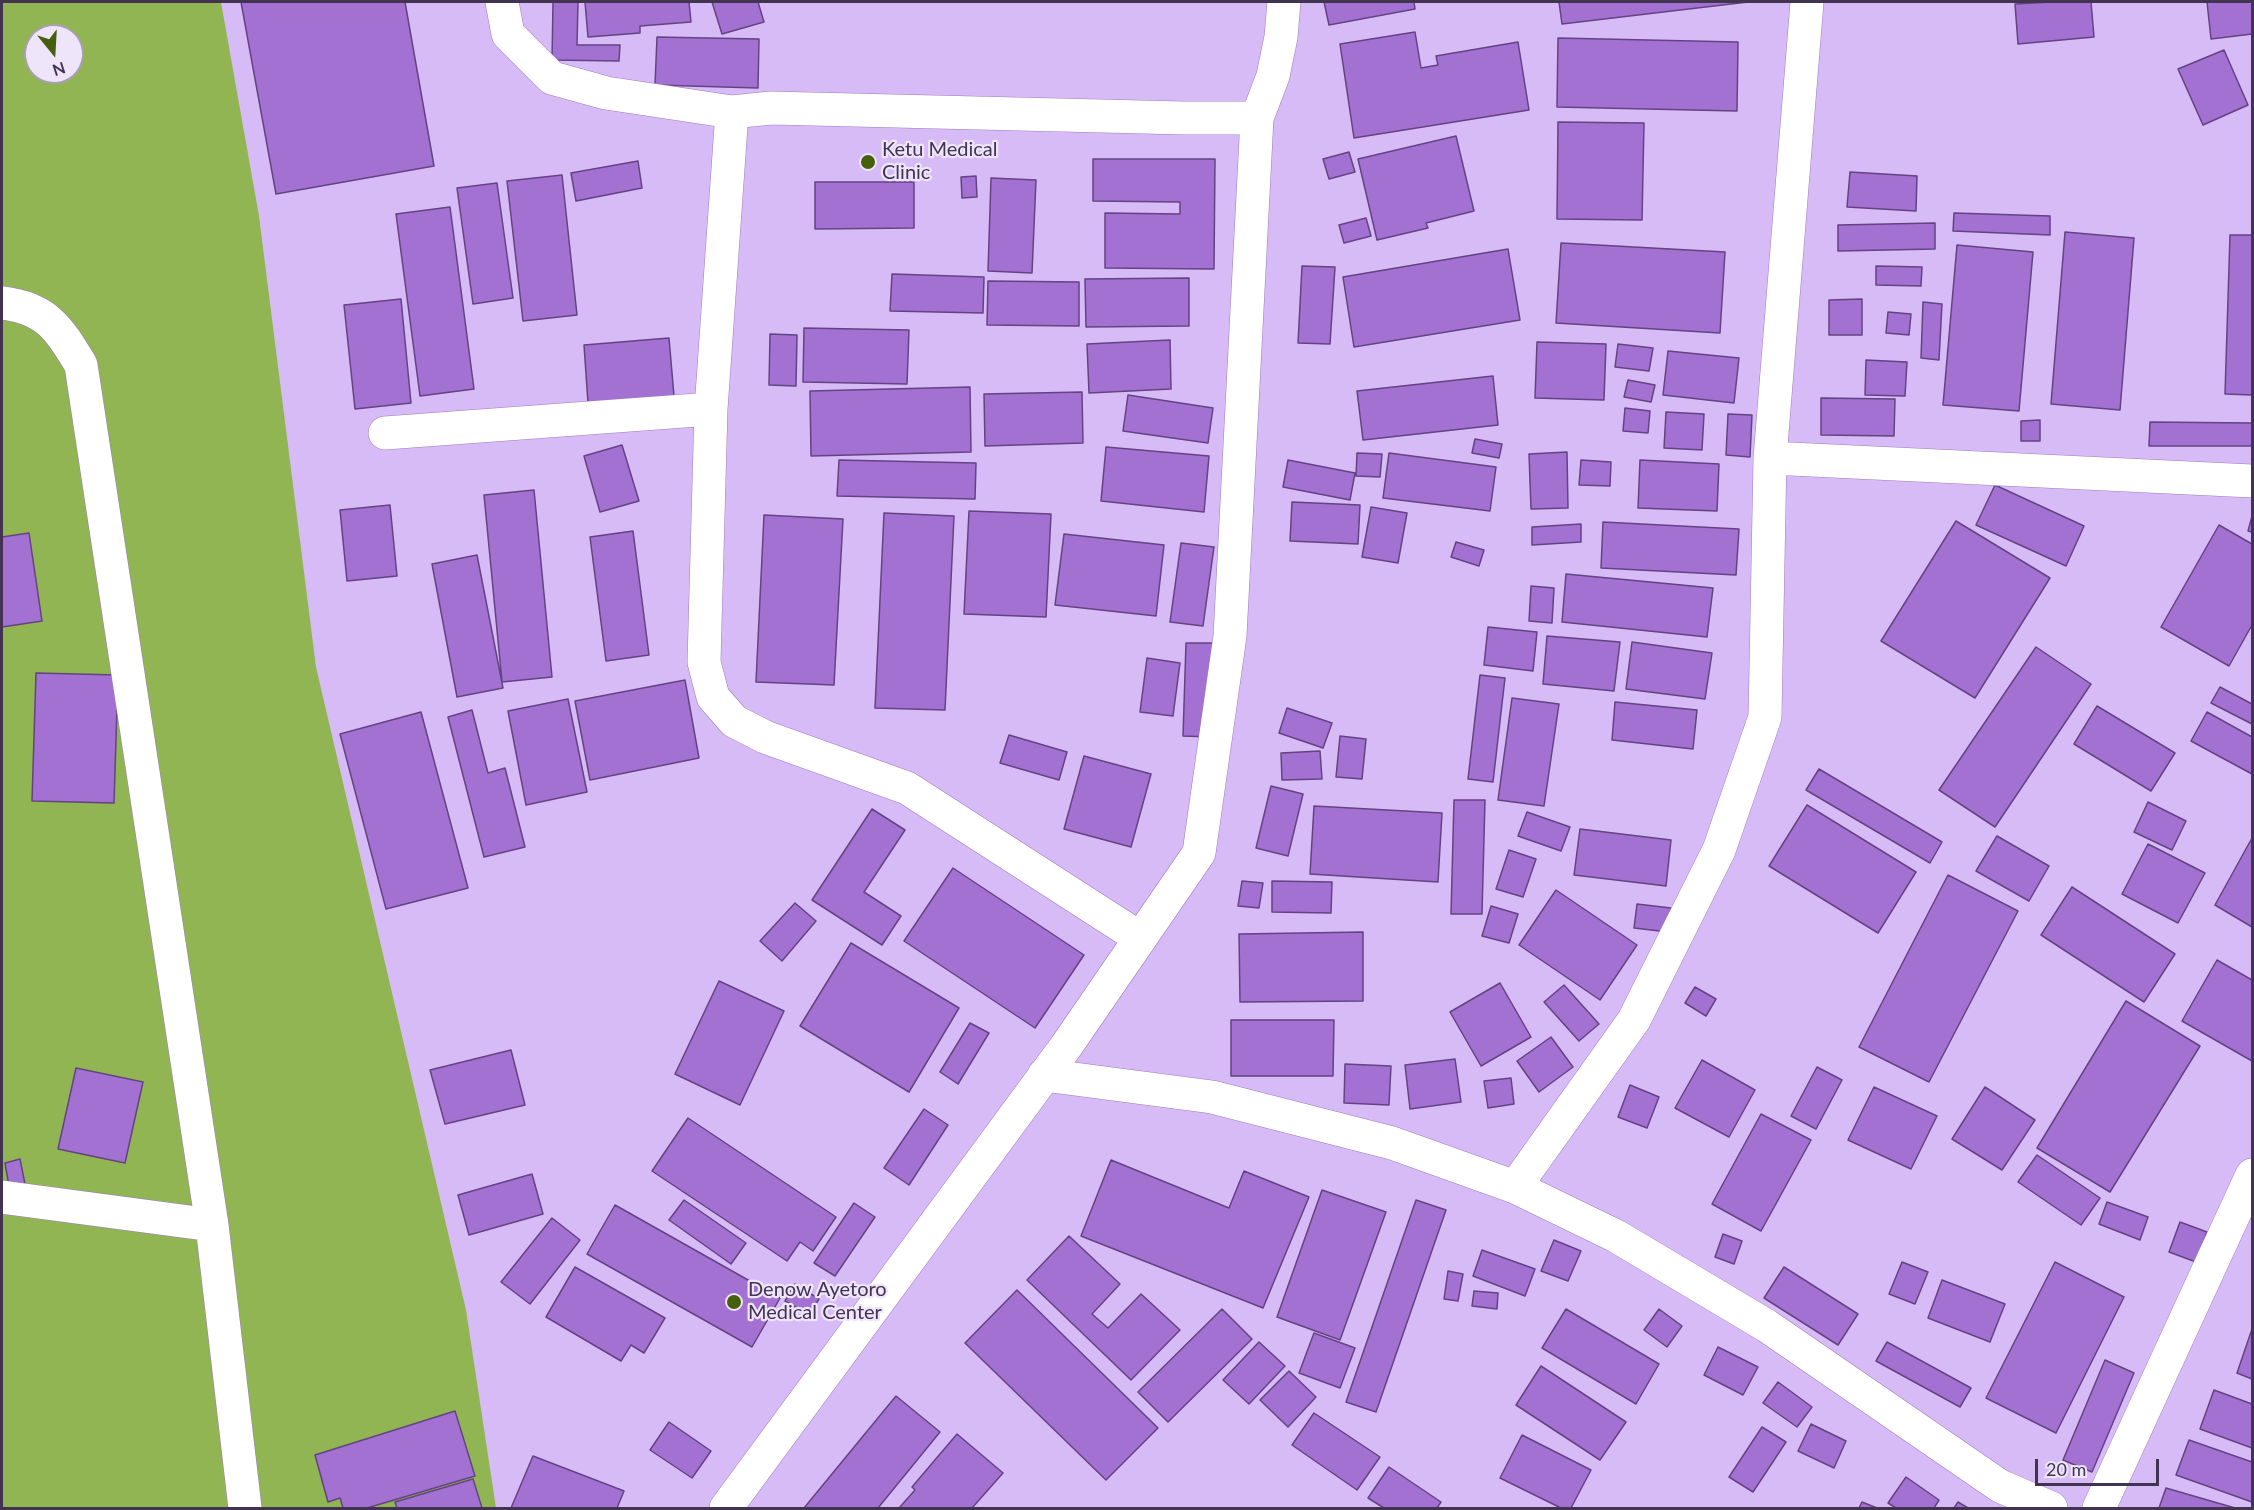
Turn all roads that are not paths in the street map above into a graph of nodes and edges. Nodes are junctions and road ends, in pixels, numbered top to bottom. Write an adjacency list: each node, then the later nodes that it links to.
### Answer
1 (502, 2): 4 (street)
2 (1284, 2): 5 (street)
3 (1807, 2): 9 (street)
4 (732, 112): 5 (street); 7 (street)
5 (1257, 118): 11 (street)
6 (2, 303): 16 (street)
7 (711, 409): 8 (street); 11 (street)
8 (385, 433)
9 (1770, 458): 10 (street); 14 (street)
10 (2253, 481)
11 (1140, 938): 12 (street)
12 (1044, 1075): 14 (street); 18 (street)
13 (2253, 1176): 20 (street)
14 (1515, 1187): 19 (street)
15 (2, 1197): 16 (street)
16 (212, 1226): 17 (street)
17 (245, 1509)
18 (726, 1509)
19 (2051, 1509)
20 (2099, 1509)

